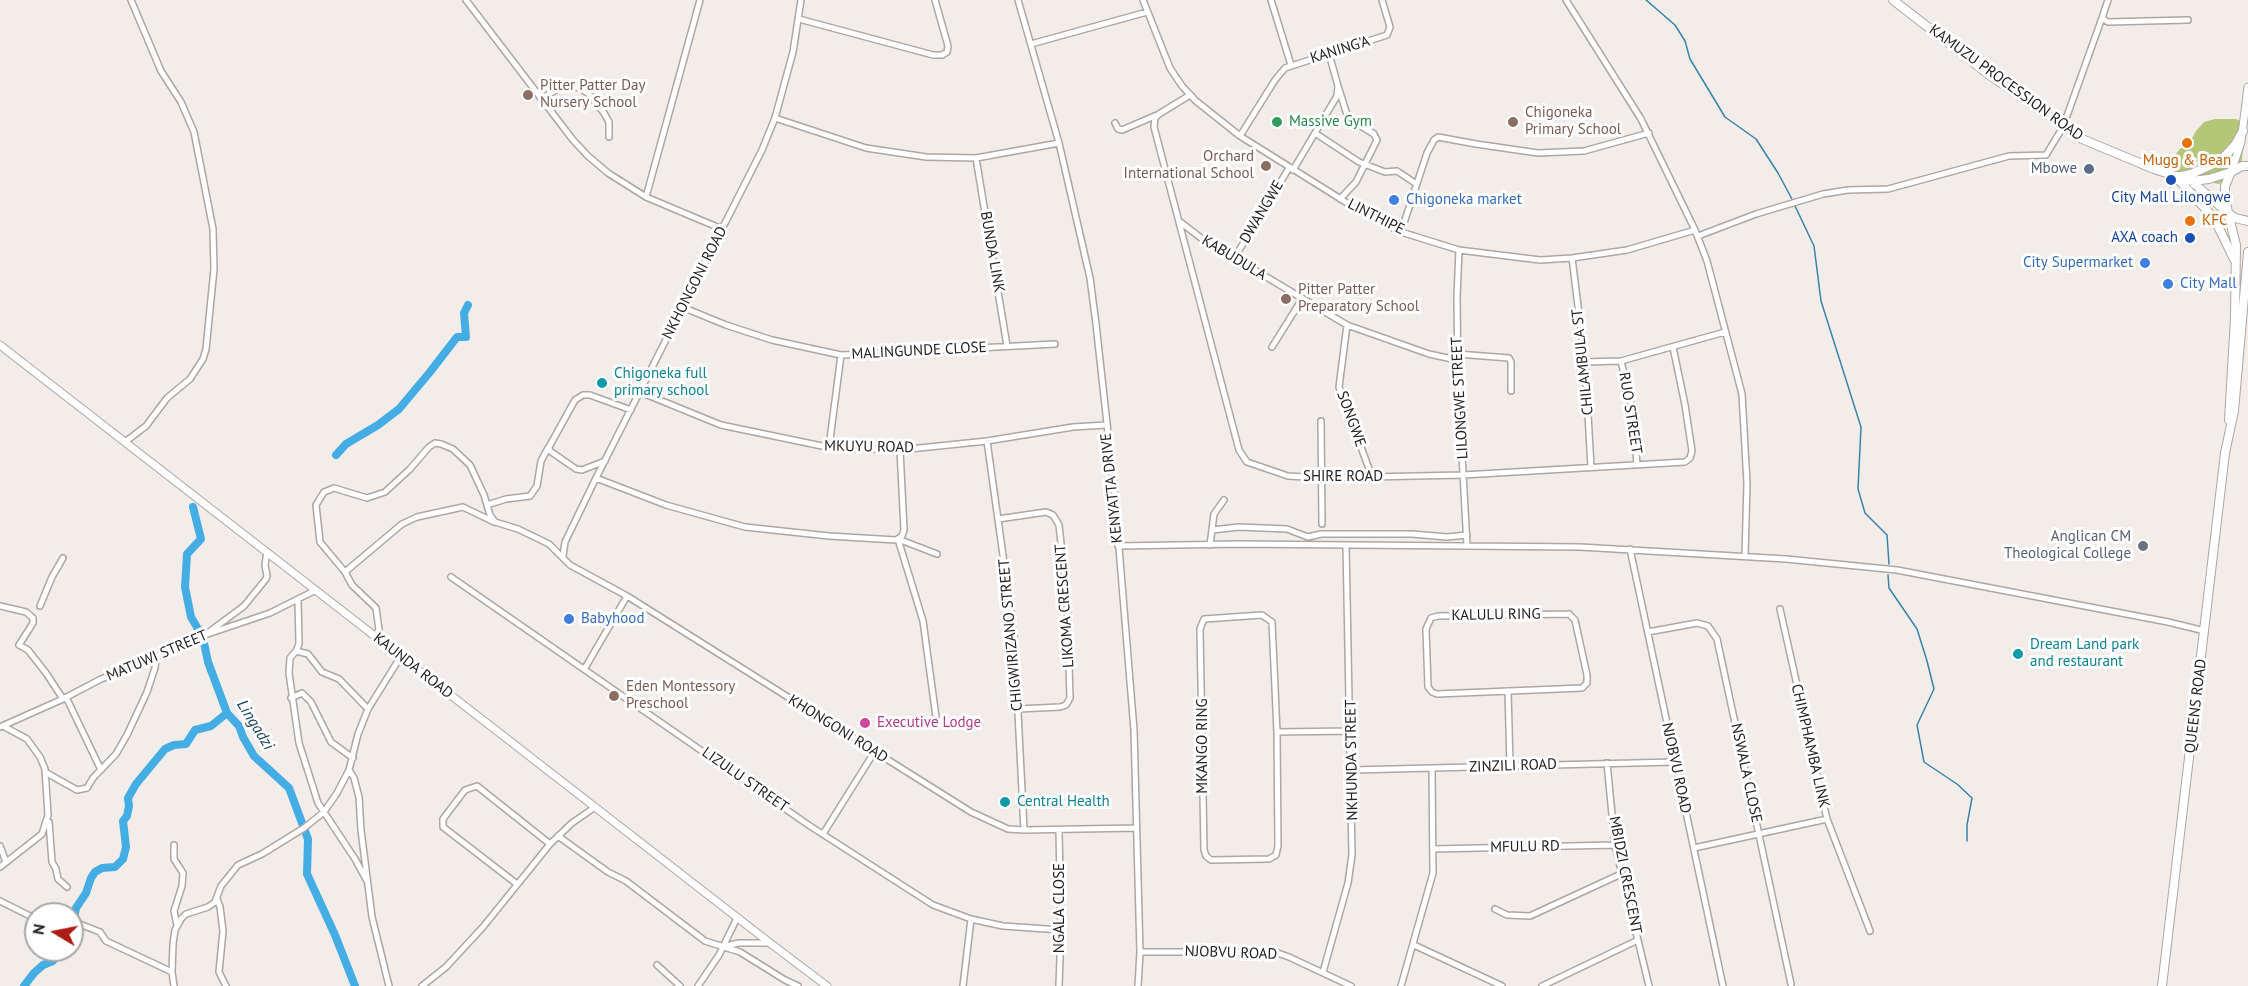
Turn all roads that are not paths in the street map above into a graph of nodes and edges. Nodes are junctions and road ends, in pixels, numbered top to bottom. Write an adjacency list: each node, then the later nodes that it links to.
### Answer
1 (131, 0): 76 (street)
2 (466, 0): 23 (street)
3 (700, 0): 42 (street)
4 (801, 0): 14 (street, NKHONGONI ROAD)
5 (934, 0): 14 (street)
6 (1018, 0): 17 (street, KENYATTA DRIVE)
7 (1143, 0): 13 (street, LINTHIPE)
8 (1271, 0): 19 (street)
9 (1382, 0): 18 (street, KANING'A)
10 (1566, 0): 30 (street)
11 (1893, 0): 27 (highway, KAMUZU PROCESSION ROAD)
12 (2108, 0): 15 (street)
13 (1147, 12): 17 (street); 22 (street, LINTHIPE)
14 (799, 19): 25 (street, NKHONGONI ROAD)
15 (2103, 19): 16 (street); 27 (street)
16 (2188, 20)
17 (1031, 44): 33 (street, KENYATTA DRIVE)
18 (1329, 54): 19 (street, KANING'A); 20 (street)
19 (1291, 65): 31 (street)
20 (1338, 86): 29 (street, DWANGWE); 35 (street)
21 (2248, 87): 28 (main road)
22 (1190, 95): 24 (street); 31 (street, LINTHIPE)
23 (541, 99): 32 (street); 42 (street)
24 (1159, 114): 26 (street); 45 (street, SHIRE ROAD)
25 (776, 118): 34 (street); 47 (street, NKHONGONI ROAD)
26 (1115, 123)
27 (2063, 127): 39 (highway, KAMUZU PROCESSION ROAD); 49 (street, LINTHIPE)
28 (2243, 131): 38 (main road); 39 (highway)
29 (1314, 133): 35 (street); 37 (street, DWANGWE)
30 (1648, 133): 41 (street); 49 (street)
31 (1240, 136): 37 (street, LINTHIPE)
32 (609, 137)
33 (1059, 143): 34 (street); 73 (street, KENYATTA DRIVE)
34 (976, 158): 62 (street, BUNDA LINK)
35 (1366, 164): 41 (street); 43 (street)
36 (2248, 166): 38 (highway)
37 (1291, 169): 43 (street, LINTHIPE); 52 (street, DWANGWE)
38 (2230, 172): 40 (highway); 44 (highway)
39 (2176, 177): 40 (highway, KAMUZU PROCESSION ROAD); 55 (highway)
40 (2191, 181): 44 (highway)
41 (1415, 183): 48 (street)
42 (646, 197): 47 (street)
43 (1340, 199): 48 (street, LINTHIPE)
44 (2228, 213): 46 (highway); 55 (highway)
45 (1179, 220): 52 (street, KABUDULA); 86 (street, SHIRE ROAD)
46 (2248, 221)
47 (722, 229): 57 (street, NKHONGONI ROAD)
48 (1401, 232): 50 (street, LINTHIPE)
49 (1696, 233): 53 (street, LINTHIPE); 59 (street)
50 (1459, 250): 53 (street, LINTHIPE); 66 (street, LILONGWE STREET)
51 (2248, 252): 54 (highway)
52 (1235, 257): 56 (street, KABUDULA)
53 (1572, 258): 68 (street, CHILAMBULA ST)
54 (2247, 261): 74 (highway)
55 (2236, 263): 74 (highway)
56 (1302, 299): 58 (street, KABUDULA); 63 (street)
57 (682, 307): 65 (street, MALINGUNDE CLOSE); 70 (street, NKHONGONI ROAD)
58 (1347, 325): 66 (street, KABUDULA); 84 (street, SONGWE)
59 (1725, 332): 64 (street); 103 (street)
60 (1055, 344): 62 (street, MALINGUNDE CLOSE)
61 (0, 345): 76 (main road, KAUNDA ROAD)
62 (1007, 346): 65 (street, MALINGUNDE CLOSE)
63 (1272, 346)
64 (1673, 347): 67 (street); 81 (street, SHIRE ROAD)
65 (841, 355): 78 (street)
66 (1457, 357): 69 (street, KABUDULA); 83 (street, LILONGWE STREET)
67 (1622, 360): 68 (street); 81 (street, RUO STREET)
68 (1585, 362): 82 (street, CHILAMBULA ST)
69 (1511, 391)
70 (640, 392): 71 (street, NKHONGONI ROAD); 78 (street, MKUYU ROAD)
71 (631, 410): 77 (street); 80 (street, NKHONGONI ROAD)
72 (1321, 421): 86 (street)
73 (1106, 425): 75 (street, MKUYU ROAD); 98 (street, KENYATTA DRIVE)
74 (2230, 427): 113 (highway, QUEENS ROAD)
75 (987, 441): 79 (street, MKUYU ROAD); 89 (street, CHIGWIRIZANO STREET)
76 (125, 442): 100 (main road, KAUNDA ROAD)
77 (549, 447): 80 (street); 88 (street)
78 (829, 447): 79 (street, MKUYU ROAD)
79 (900, 450): 94 (street)
80 (605, 461): 85 (street, NKHONGONI ROAD)
81 (1637, 465): 82 (street, SHIRE ROAD)
82 (1591, 466): 83 (street, SHIRE ROAD)
83 (1464, 475): 84 (street, SHIRE ROAD); 93 (street, LILONGWE STREET)
84 (1372, 477): 86 (street, SHIRE ROAD)
85 (596, 478): 94 (street); 102 (street, NKHONGONI ROAD)
86 (1322, 478): 91 (street)
87 (1224, 500): 92 (street)
88 (487, 505): 90 (street); 105 (street)
89 (998, 519): 125 (street, CHIGWIRIZANO STREET); 125 (street, LIKOMA CRESCENT)
90 (495, 522): 102 (street, KHONGONI ROAD); 105 (street, KHONGONI ROAD)
91 (1322, 524)
92 (1212, 530): 93 (street); 95 (street)
93 (1467, 535): 97 (street, LILONGWE STREET)
94 (898, 539): 101 (street); 126 (street)
95 (1210, 545): 96 (street); 98 (street)
96 (1346, 545): 97 (street); 128 (street, NKHUNDA STREET)
97 (1467, 545): 99 (street)
98 (1118, 546): 144 (street, KENYATTA DRIVE)
99 (1630, 549): 103 (street); 114 (street, NJOBVU ROAD)
100 (267, 552): 107 (main road, KAUNDA ROAD); 115 (street)
101 (937, 554)
102 (563, 556): 108 (street, KHONGONI ROAD)
103 (1745, 556): 113 (street)
104 (63, 558): 111 (street)
105 (345, 572): 116 (street)
106 (451, 577): 120 (street, LIZULU STREET)
107 (316, 590): 109 (street, MATUWI STREET); 116 (main road, KAUNDA ROAD)
108 (627, 597): 120 (street); 130 (street, KHONGONI ROAD)
109 (298, 600): 115 (street, MATUWI STREET); 117 (street)
110 (0, 606): 122 (street)
111 (40, 606)
112 (1780, 609): 143 (street, CHIMPHAMBA LINK)
113 (2205, 631): 198 (highway, QUEENS ROAD)
114 (1648, 632): 132 (street, NJOBVU ROAD); 148 (street, NSWALA CLOSE)
115 (208, 633): 119 (street, MATUWI STREET)
116 (375, 636): 118 (main road, KAUNDA ROAD)
117 (296, 651): 123 (street); 124 (street)
118 (401, 656): 124 (street); 140 (main road, KAUNDA ROAD)
119 (156, 658): 122 (street, MATUWI STREET); 136 (street)
120 (585, 668): 147 (street, LIZULU STREET)
121 (1508, 691): 121 (street, KALULU RING); 134 (street)
122 (65, 698): 127 (street, MATUWI STREET); 136 (street)
123 (291, 698): 131 (street); 141 (street)
124 (368, 709): 131 (street)
125 (1018, 709): 145 (street, CHIGWIRIZANO STREET)
126 (936, 717)
127 (1, 726): 139 (street)
128 (1351, 731): 129 (street); 138 (street, NKHUNDA STREET)
129 (1277, 732): 129 (street, MKANGO RING)
130 (875, 752): 145 (street, KHONGONI ROAD); 147 (street)
131 (353, 758): 137 (street)
132 (1674, 762): 133 (street, ZINZILI ROAD); 154 (street, NJOBVU ROAD)
133 (1607, 763): 134 (street, ZINZILI ROAD); 152 (street, MBIDZI CRESCENT)
134 (1510, 765): 135 (street, ZINZILI ROAD)
135 (1432, 769): 138 (street, ZINZILI ROAD); 155 (street)
136 (101, 770): 139 (street)
137 (349, 770): 141 (street); 159 (street)
138 (1352, 771): 179 (street, NKHUNDA STREET)
139 (45, 772): 142 (street)
140 (595, 807): 149 (street); 166 (main road, KAUNDA ROAD)
141 (324, 812): 159 (street); 162 (street)
142 (48, 815): 156 (street); 161 (street)
143 (1827, 819): 148 (street, CHIMPHAMBA LINK); 171 (street)
144 (1136, 828): 146 (street, KHONGONI ROAD); 176 (street, KENYATTA DRIVE)
145 (1024, 830): 146 (street, KHONGONI ROAD)
146 (1059, 831): 170 (street, NGALA CLOSE)
147 (823, 834): 167 (street, LIZULU STREET)
148 (1759, 834): 154 (street, CHIMPHAMBA LINK); 180 (street, NSWALA CLOSE)
149 (558, 836): 150 (street); 175 (street)
150 (550, 844): 160 (street); 160 (street)
151 (174, 845): 168 (street)
152 (1616, 845): 155 (street, MFULU RD); 158 (street, MBIDZI CRESCENT)
153 (0, 846): 156 (street)
154 (1694, 848): 197 (street, NJOBVU ROAD)
155 (1434, 849): 174 (street)
156 (6, 862): 157 (street)
157 (0, 867)
158 (1621, 874): 164 (street); 172 (street, MBIDZI CRESCENT)
159 (368, 881): 183 (street)
160 (517, 884): 184 (street)
161 (67, 887)
162 (217, 899): 168 (street); 181 (street)
163 (0, 901): 165 (street)
164 (1495, 909)
165 (24, 913)
166 (737, 918): 173 (main road, KAUNDA ROAD); 175 (street)
167 (972, 919): 170 (street, LIZULU STREET); 189 (street)
168 (177, 925): 178 (street)
169 (84, 926): 178 (street)
170 (1061, 930): 190 (street, NGALA CLOSE)
171 (1870, 931)
172 (1638, 940): 195 (street); 196 (street, MBIDZI CRESCENT)
173 (770, 943): 175 (street); 188 (main road, KAUNDA ROAD)
174 (1414, 945): 193 (street); 194 (street)
175 (723, 946): 186 (street); 187 (street)
176 (1140, 952): 179 (street, NJOBVU ROAD); 191 (street, KENYATTA DRIVE)
177 (657, 965): 185 (street)
178 (172, 972): 182 (street)
179 (1323, 972): 192 (street, NJOBVU ROAD)
180 (1791, 984)
181 (223, 985)
182 (174, 986)
183 (389, 986)
184 (422, 986)
185 (680, 986)
186 (698, 986)
187 (798, 986)
188 (827, 986)
189 (963, 986)
190 (1059, 986)
191 (1138, 986)
192 (1351, 986)
193 (1401, 986)
194 (1502, 986)
195 (1542, 986)
196 (1649, 986)
197 (1723, 986)
198 (2162, 986)

